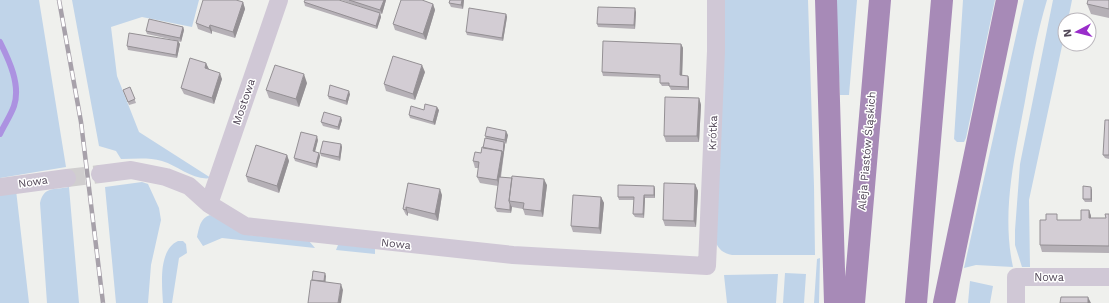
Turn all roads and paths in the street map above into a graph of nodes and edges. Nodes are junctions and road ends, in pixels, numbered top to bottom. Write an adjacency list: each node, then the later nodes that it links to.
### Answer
1 (279, 0): 10 (street, Mostowa)
2 (716, 0): 11 (street, Krótka)
3 (826, 0): 13 (highway)
4 (880, 0): 14 (highway, Aleja Piastów Śląskich)
5 (942, 0): 15 (highway)
6 (1007, 0): 16 (highway)
7 (100, 174): 10 (street, Nowa)
8 (67, 178): 9 (street, Nowa)
9 (0, 187)
10 (209, 204): 11 (street, Nowa)
11 (707, 266)
12 (1109, 278): 17 (street, Nowa)
13 (835, 303)
14 (854, 303)
15 (916, 303)
16 (944, 303)
17 (1016, 303)

